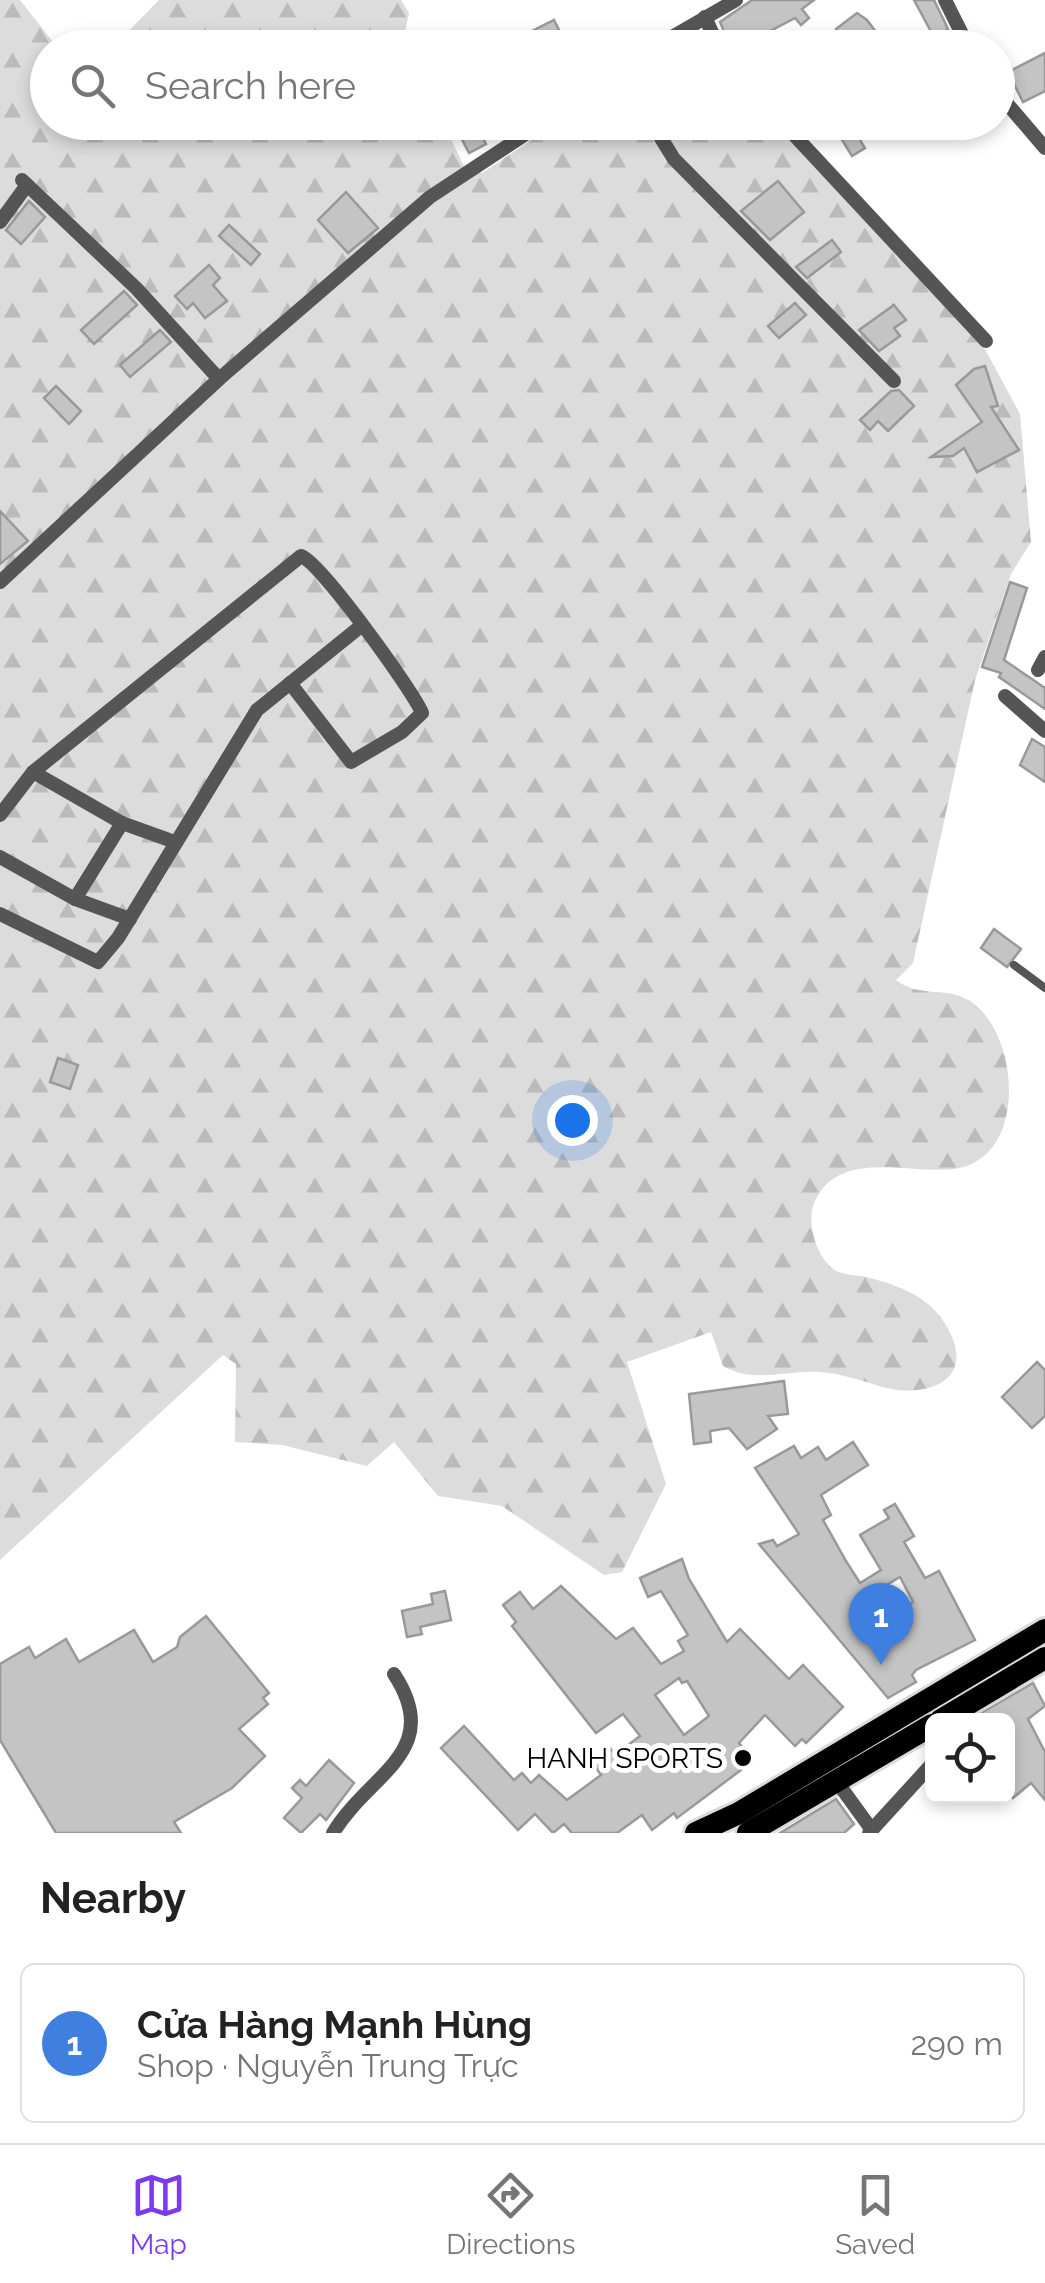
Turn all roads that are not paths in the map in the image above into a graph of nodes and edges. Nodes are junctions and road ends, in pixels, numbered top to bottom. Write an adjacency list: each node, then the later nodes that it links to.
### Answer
1 (736, 0): 3 (street)
2 (945, 0): 6 (street)
3 (706, 16): 4 (street); 5 (street)
4 (683, 30)
5 (712, 30)
6 (960, 30)
7 (1015, 113): 11 (street)
8 (517, 140): 14 (street)
9 (662, 140): 15 (street)
10 (799, 140): 13 (street)
11 (1045, 148)
12 (0, 222): 14 (street)
13 (986, 340)
14 (220, 379): 16 (street)
15 (894, 380)
16 (0, 582)
17 (361, 626): 18 (street); 18 (street); 21 (street)
18 (290, 684): 24 (street)
19 (1005, 696): 20 (street)
20 (1045, 731)
21 (33, 772): 22 (street); 23 (street)
22 (0, 815)
23 (122, 823): 24 (street); 26 (street)
24 (175, 842): 28 (street)
25 (0, 858): 26 (street)
26 (75, 899): 28 (street)
27 (0, 914): 28 (street)
28 (130, 919)
29 (1014, 966): 30 (lane)
30 (1044, 984)
31 (1045, 1630): 37 (main road)
32 (1045, 1658): 34 (main road)
33 (394, 1674): 39 (street)
34 (955, 1713)
35 (925, 1729): 37 (main road)
36 (925, 1772): 38 (street)
37 (829, 1773): 38 (street); 40 (main road); 41 (main road)
38 (871, 1832)
39 (334, 1833)
40 (696, 1833)
41 (748, 1833)

